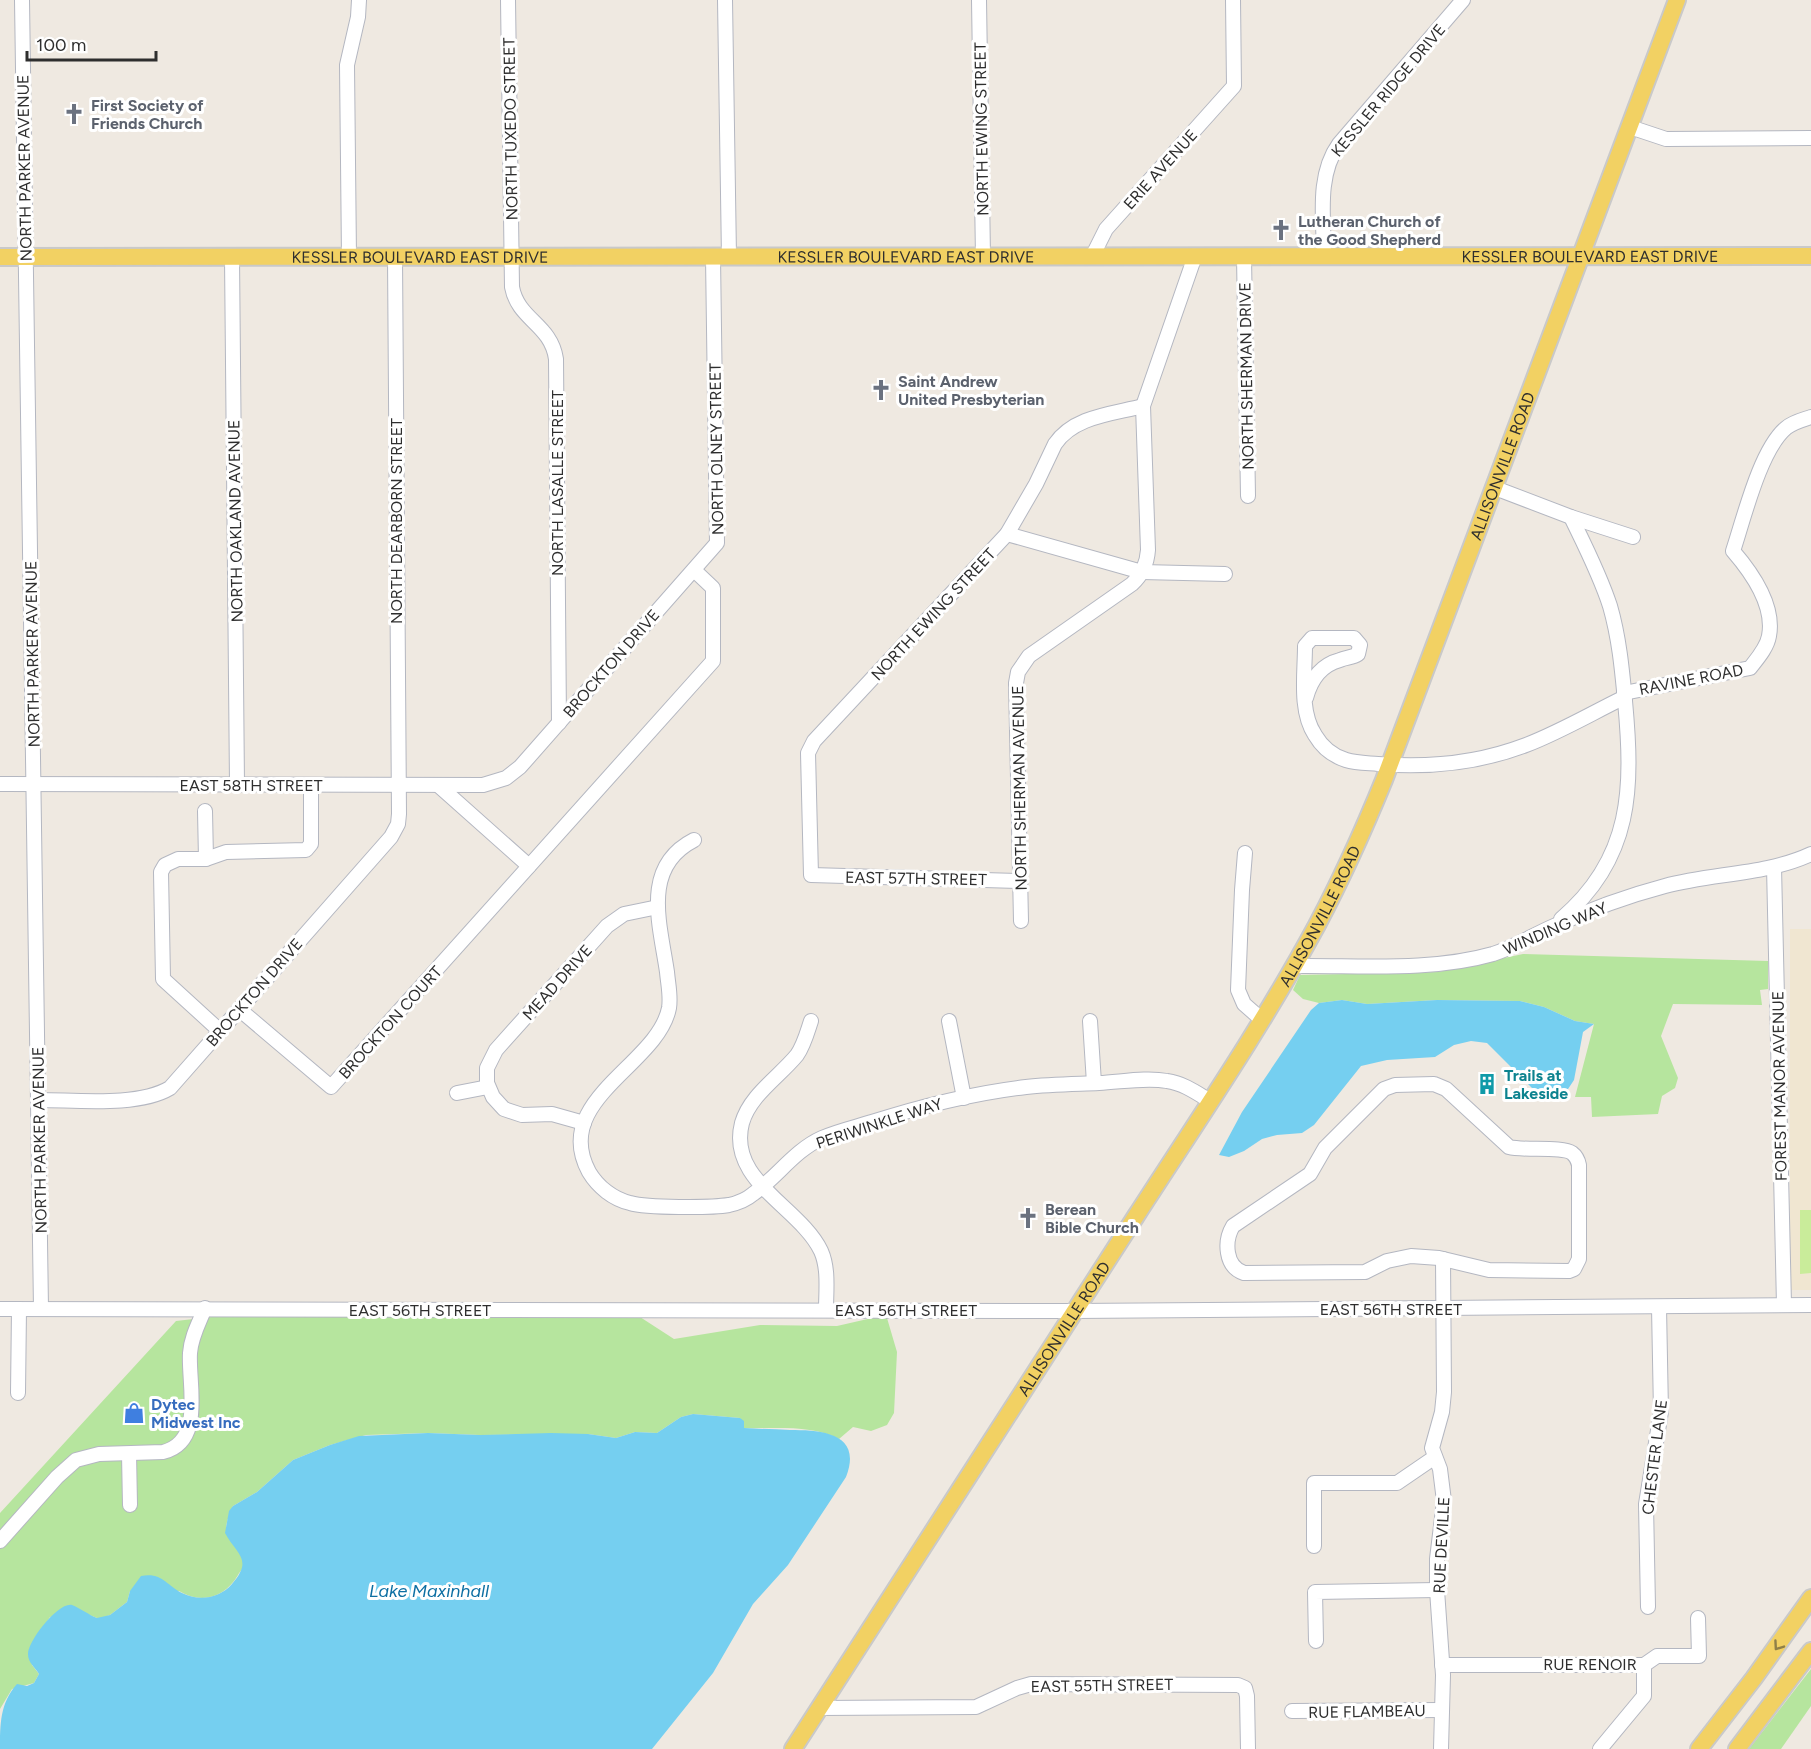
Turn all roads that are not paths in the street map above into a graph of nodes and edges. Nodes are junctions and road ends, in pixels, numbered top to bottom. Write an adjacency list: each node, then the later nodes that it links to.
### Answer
1 (22, 0): 16 (street, NORTH PARKER AVENUE)
2 (359, 0): 18 (street)
3 (508, 0): 24 (street, NORTH TUXEDO STREET)
4 (725, 0): 20 (street, NORTH OLNEY STREET)
5 (979, 0): 21 (street, NORTH EWING STREET)
6 (1233, 0): 22 (street, ERIE AVENUE)
7 (1463, 0): 23 (street, KESSLER RIDGE DRIVE)
8 (1677, 0): 9 (main road, ALLISONVILLE ROAD)
9 (1630, 127): 10 (street); 13 (main road, ALLISONVILLE ROAD)
10 (1811, 138)
11 (1195, 256): 12 (main road, KESSLER BOULEVARD EAST DRIVE); 22 (main road, KESSLER BOULEVARD EAST DRIVE); 25 (street)
12 (1244, 256): 23 (main road, KESSLER BOULEVARD EAST DRIVE); 28 (street, NORTH SHERMAN DRIVE)
13 (1582, 256): 14 (main road, KESSLER BOULEVARD EAST DRIVE); 23 (main road, KESSLER BOULEVARD EAST DRIVE); 27 (main road, ALLISONVILLE ROAD)
14 (1811, 256)
15 (0, 257): 16 (main road, KESSLER BOULEVARD EAST DRIVE)
16 (26, 257): 17 (main road, KESSLER BOULEVARD EAST DRIVE); 41 (street, NORTH PARKER AVENUE)
17 (232, 257): 18 (main road, KESSLER BOULEVARD EAST DRIVE); 42 (street, NORTH OAKLAND AVENUE)
18 (349, 257): 19 (main road, KESSLER BOULEVARD EAST DRIVE)
19 (395, 257): 24 (main road, KESSLER BOULEVARD EAST DRIVE); 44 (street, NORTH DEARBORN STREET)
20 (721, 257): 21 (main road, KESSLER BOULEVARD EAST DRIVE); 24 (main road, KESSLER BOULEVARD EAST DRIVE); 32 (street, NORTH OLNEY STREET)
21 (983, 257): 22 (main road, KESSLER BOULEVARD EAST DRIVE)
22 (1092, 257)
23 (1324, 257)
24 (512, 258): 37 (street, NORTH LASALLE STREET)
25 (1143, 406): 30 (street, NORTH EWING STREET); 33 (street)
26 (1811, 417): 35 (street, RAVINE ROAD)
27 (1495, 488): 29 (street); 38 (main road, ALLISONVILLE ROAD)
28 (1248, 496)
29 (1571, 517): 31 (street); 35 (street)
30 (1007, 534): 33 (street); 53 (street, NORTH EWING STREET)
31 (1633, 537)
32 (694, 570): 37 (street, BROCKTON DRIVE); 51 (street, BROCKTON COURT)
33 (1142, 572): 34 (street); 54 (street, NORTH SHERMAN AVENUE)
34 (1225, 574)
35 (1624, 695): 38 (street); 57 (street)
36 (1306, 698): 36 (street); 38 (street)
37 (559, 723): 39 (street, BROCKTON DRIVE)
38 (1390, 765): 58 (main road, ALLISONVILLE ROAD)
39 (501, 780): 45 (street, EAST 58TH STREET)
40 (0, 784): 41 (street, EAST 58TH STREET)
41 (33, 784): 42 (street, EAST 58TH STREET); 69 (street, NORTH PARKER AVENUE)
42 (237, 785): 43 (street, EAST 58TH STREET)
43 (311, 785): 44 (street, EAST 58TH STREET); 50 (street)
44 (398, 785): 45 (street, EAST 58TH STREET); 59 (street, BROCKTON DRIVE)
45 (438, 785): 51 (street)
46 (205, 812): 50 (street)
47 (694, 840): 55 (street)
48 (1245, 853): 60 (street)
49 (1811, 854): 52 (street, WINDING WAY)
50 (206, 859): 64 (street)
51 (529, 866): 59 (street, BROCKTON COURT)
52 (1774, 867): 57 (street, WINDING WAY); 74 (street, FOREST MANOR AVENUE)
53 (811, 875): 54 (street, EAST 57TH STREET)
54 (1020, 881): 56 (street, NORTH SHERMAN AVENUE)
55 (658, 907): 66 (street, MEAD DRIVE); 71 (street)
56 (1021, 921)
57 (1553, 926): 58 (street, WINDING WAY)
58 (1294, 966): 60 (main road, ALLISONVILLE ROAD)
59 (239, 1009): 64 (street, BROCKTON DRIVE)
60 (1261, 1019): 70 (main road, ALLISONVILLE ROAD)
61 (811, 1021): 72 (street)
62 (1090, 1021): 65 (street)
63 (949, 1022): 68 (street)
64 (220, 1031): 69 (street, BROCKTON DRIVE)
65 (1094, 1083): 68 (street, PERIWINKLE WAY); 70 (street, PERIWINKLE WAY)
66 (488, 1087): 67 (street); 71 (street)
67 (456, 1093)
68 (964, 1098): 72 (street, PERIWINKLE WAY)
69 (39, 1100): 81 (street, NORTH PARKER AVENUE)
70 (1210, 1101): 83 (main road, ALLISONVILLE ROAD)
71 (584, 1123): 72 (street, PERIWINKLE WAY)
72 (763, 1186): 82 (street)
73 (1443, 1259): 73 (street); 78 (street, RUE DEVILLE)
74 (1784, 1305): 75 (street, EAST 56TH STREET); 76 (street, EAST 56TH STREET)
75 (1811, 1305)
76 (1659, 1307): 78 (street, EAST 56TH STREET); 92 (street, CHESTER LANE)
77 (205, 1308): 81 (street, EAST 56TH STREET); 82 (street, EAST 56TH STREET); 85 (street)
78 (1442, 1308): 83 (street, EAST 56TH STREET); 86 (street, RUE DEVILLE)
79 (0, 1309): 80 (street, EAST 56TH STREET)
80 (19, 1309): 81 (street, EAST 56TH STREET); 84 (street)
81 (41, 1309)
82 (826, 1310): 83 (street, EAST 56TH STREET)
83 (1075, 1311): 98 (main road, ALLISONVILLE ROAD)
84 (18, 1394)
85 (129, 1454): 87 (street); 88 (street)
86 (1435, 1457): 89 (street); 90 (street, RUE DEVILLE)
87 (130, 1505)
88 (0, 1542)
89 (1314, 1546)
90 (1437, 1590): 94 (street); 96 (street, RUE DEVILLE)
91 (1811, 1598): 105 (main road, one-way to 105)
92 (1648, 1607)
93 (1698, 1618): 97 (street, RUE RENOIR)
94 (1316, 1641)
95 (1811, 1651): 106 (main road)
96 (1442, 1665): 97 (street, RUE RENOIR); 99 (street, RUE DEVILLE)
97 (1644, 1665): 104 (street)
98 (819, 1708): 101 (main road, ALLISONVILLE ROAD); 102 (street, EAST 55TH STREET)
99 (1442, 1710): 100 (street, RUE FLAMBEAU); 103 (street, RUE DEVILLE)
100 (1292, 1712)
101 (793, 1749)
102 (1248, 1749)
103 (1441, 1749)
104 (1600, 1749)
105 (1699, 1749)
106 (1737, 1749)

